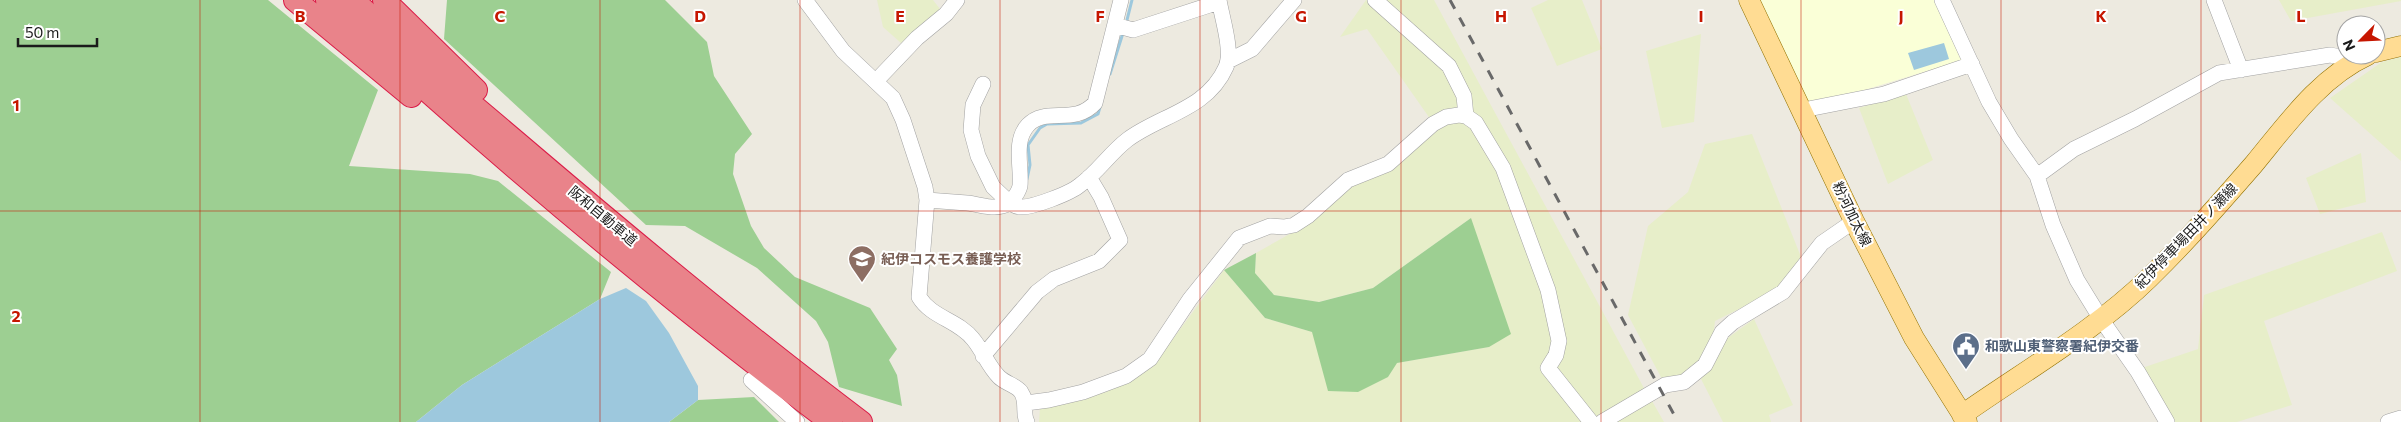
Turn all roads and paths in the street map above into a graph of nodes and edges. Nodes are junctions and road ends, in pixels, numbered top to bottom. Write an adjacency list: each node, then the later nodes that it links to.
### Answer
1 (295, 0): 30 (highway)
2 (327, 0): 30 (highway, 阪和自動車道)
3 (353, 0): 32 (highway, 阪和自動車道)
4 (384, 0): 32 (highway)
5 (805, 0): 22 (street)
6 (957, 0): 22 (street)
7 (1121, 0): 14 (street)
8 (1294, 0): 18 (street)
9 (1375, 0): 25 (street)
10 (1749, 0): 24 (main road, 粉河加太線)
11 (1942, 0): 19 (street)
12 (2214, 0): 21 (street)
13 (1219, 1): 14 (street); 18 (street)
14 (1115, 25): 29 (street)
15 (2401, 46): 16 (main road)
16 (2386, 50)
17 (2336, 56): 21 (street)
18 (1228, 61): 27 (street)
19 (1972, 64): 24 (street); 26 (street)
20 (2352, 65): 33 (main road, 紀伊停車場田井ノ瀬線)
21 (2241, 70): 26 (street)
22 (876, 82): 28 (street)
23 (983, 84): 29 (street)
24 (1803, 110): 31 (main road, 粉河加太線)
25 (1466, 116): 36 (street); 42 (street)
26 (2037, 176): 33 (street)
27 (1089, 177): 29 (street); 34 (street)
28 (927, 200): 29 (street); 34 (street)
29 (1010, 203)
30 (564, 210): 40 (highway, 阪和自動車道)
31 (1854, 220): 37 (main road, 粉河加太線); 43 (street)
32 (633, 242): 41 (highway, 阪和自動車道)
33 (2101, 319): 37 (main road, 紀伊停車場田井ノ瀬線); 44 (street)
34 (983, 356): 36 (street)
35 (751, 380): 39 (street)
36 (1024, 416)
37 (1964, 418)
38 (2401, 418): 45 (street)
39 (797, 422)
40 (831, 422)
41 (860, 422)
42 (1591, 422)
43 (1602, 422)
44 (2167, 422)
45 (2388, 422)

